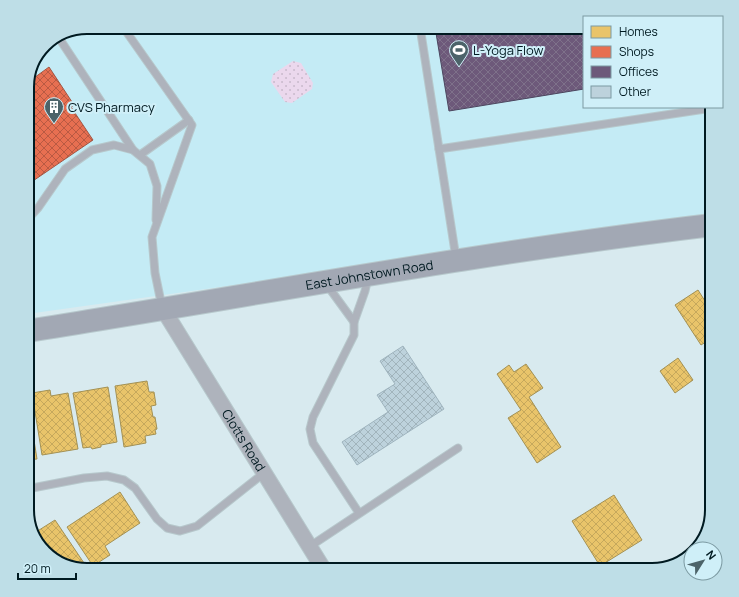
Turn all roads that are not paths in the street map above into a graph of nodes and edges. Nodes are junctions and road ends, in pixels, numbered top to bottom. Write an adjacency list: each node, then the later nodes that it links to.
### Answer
1 (127, 34): 5 (lane)
2 (421, 34): 6 (lane)
3 (60, 42): 7 (lane)
4 (705, 109): 6 (lane)
5 (189, 120): 8 (lane); 10 (lane)
6 (439, 149): 12 (lane)
7 (133, 150): 8 (lane); 9 (lane)
8 (140, 155): 10 (lane)
9 (34, 212)
10 (156, 226): 15 (lane)
11 (705, 226): 12 (highway, East Johnstown Road)
12 (457, 261): 13 (highway, East Johnstown Road)
13 (369, 275): 14 (highway, East Johnstown Road); 16 (lane)
14 (325, 282): 15 (highway, East Johnstown Road); 16 (lane)
15 (163, 309): 17 (highway, East Johnstown Road); 19 (street, Clotts Road)
16 (354, 322): 21 (lane)
17 (34, 330)
18 (458, 448): 21 (lane)
19 (264, 473): 20 (lane); 22 (street, Clotts Road)
20 (34, 488)
21 (359, 513): 22 (lane)
22 (309, 546): 23 (street, Clotts Road)
23 (320, 563)

